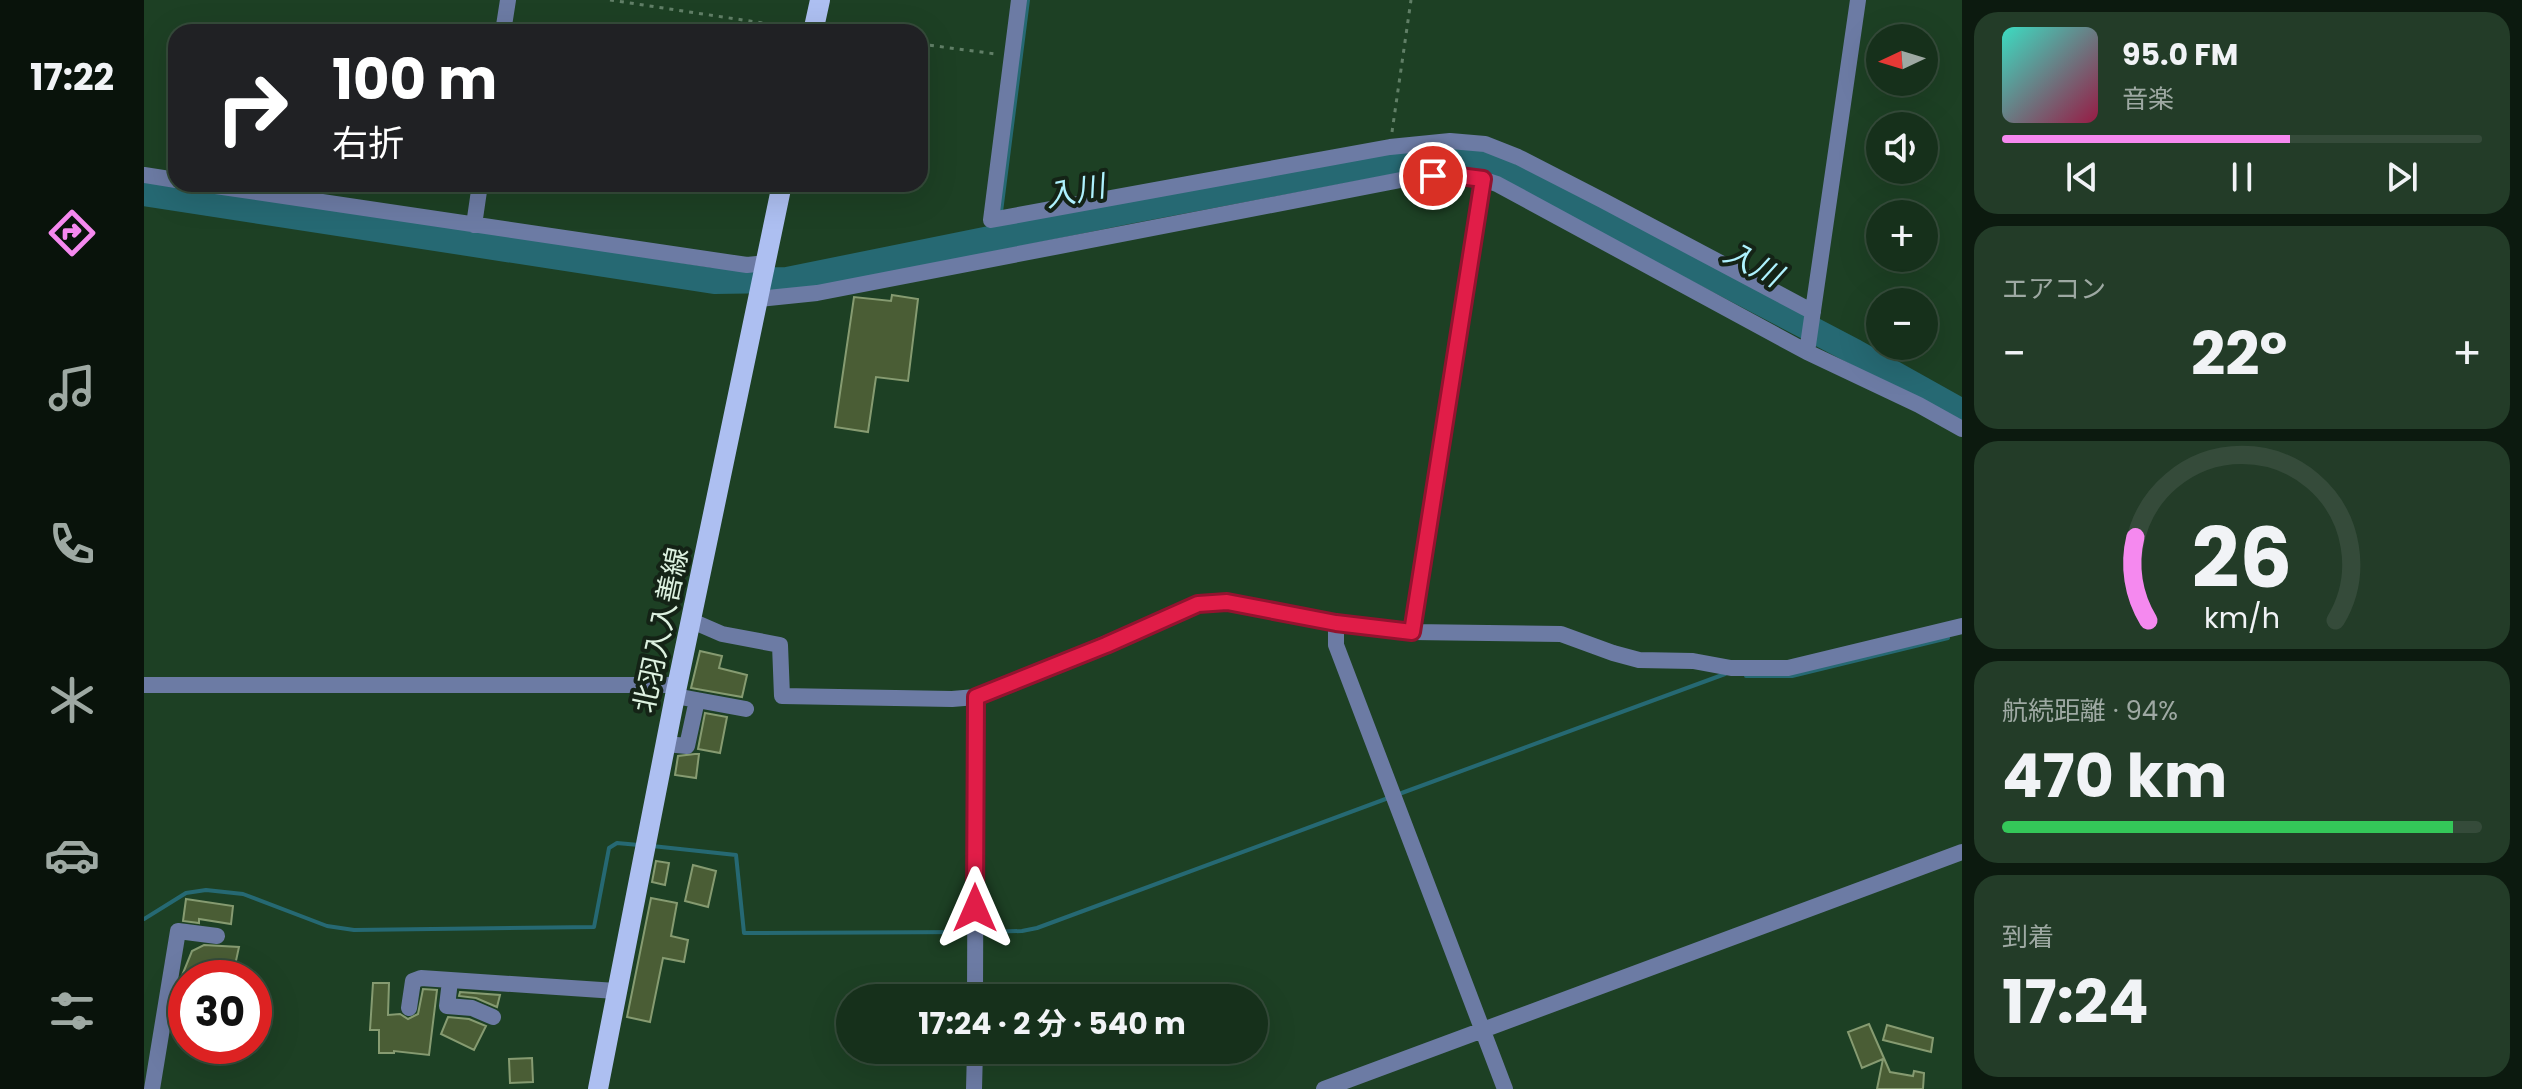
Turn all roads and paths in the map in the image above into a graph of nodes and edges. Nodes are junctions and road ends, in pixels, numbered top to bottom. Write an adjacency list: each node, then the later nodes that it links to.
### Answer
1 (508, 0): 7 (street)
2 (610, 0): 8 (path)
3 (820, 0): 9 (main road)
4 (1019, 0): 11 (street)
5 (1411, 0): 12 (path)
6 (1858, 0): 22 (street)
7 (504, 24)
8 (768, 24)
9 (815, 24)
10 (928, 45): 11 (path)
11 (1012, 56): 12 (street)
12 (1390, 147): 22 (street)
13 (144, 175): 14 (street)
14 (168, 179)
15 (1483, 179): 21 (street); 23 (street); 28 (street)
16 (255, 192): 19 (street)
17 (479, 192): 19 (street)
18 (780, 192): 20 (main road, 北羽入入善線)
19 (474, 225): 20 (street)
20 (765, 266): 21 (main road, 北羽入入善線)
21 (758, 297): 25 (main road, 北羽入入善線)
22 (1813, 312): 23 (street)
23 (1807, 352): 24 (street)
24 (1962, 429)
25 (692, 621): 30 (main road, 北羽入入善線); 31 (street)
26 (1336, 623): 28 (street); 31 (street); 42 (street)
27 (1962, 626): 28 (street)
28 (1412, 632)
29 (144, 685): 30 (street)
30 (677, 691): 32 (street); 34 (main road, 北羽入入善線)
31 (976, 697): 38 (street)
32 (697, 700): 33 (street); 34 (street)
33 (746, 709)
34 (666, 744): 39 (main road, 北羽入入善線)
35 (1962, 852): 42 (street)
36 (217, 936): 44 (street)
37 (450, 981): 39 (street); 40 (street); 41 (street)
38 (975, 984)
39 (616, 991): 45 (main road, 北羽入入善線)
40 (409, 1008)
41 (493, 1017)
42 (1483, 1029): 47 (street); 48 (street)
43 (975, 1064): 46 (street)
44 (152, 1089)
45 (598, 1089)
46 (974, 1089)
47 (1324, 1089)
48 (1505, 1089)

